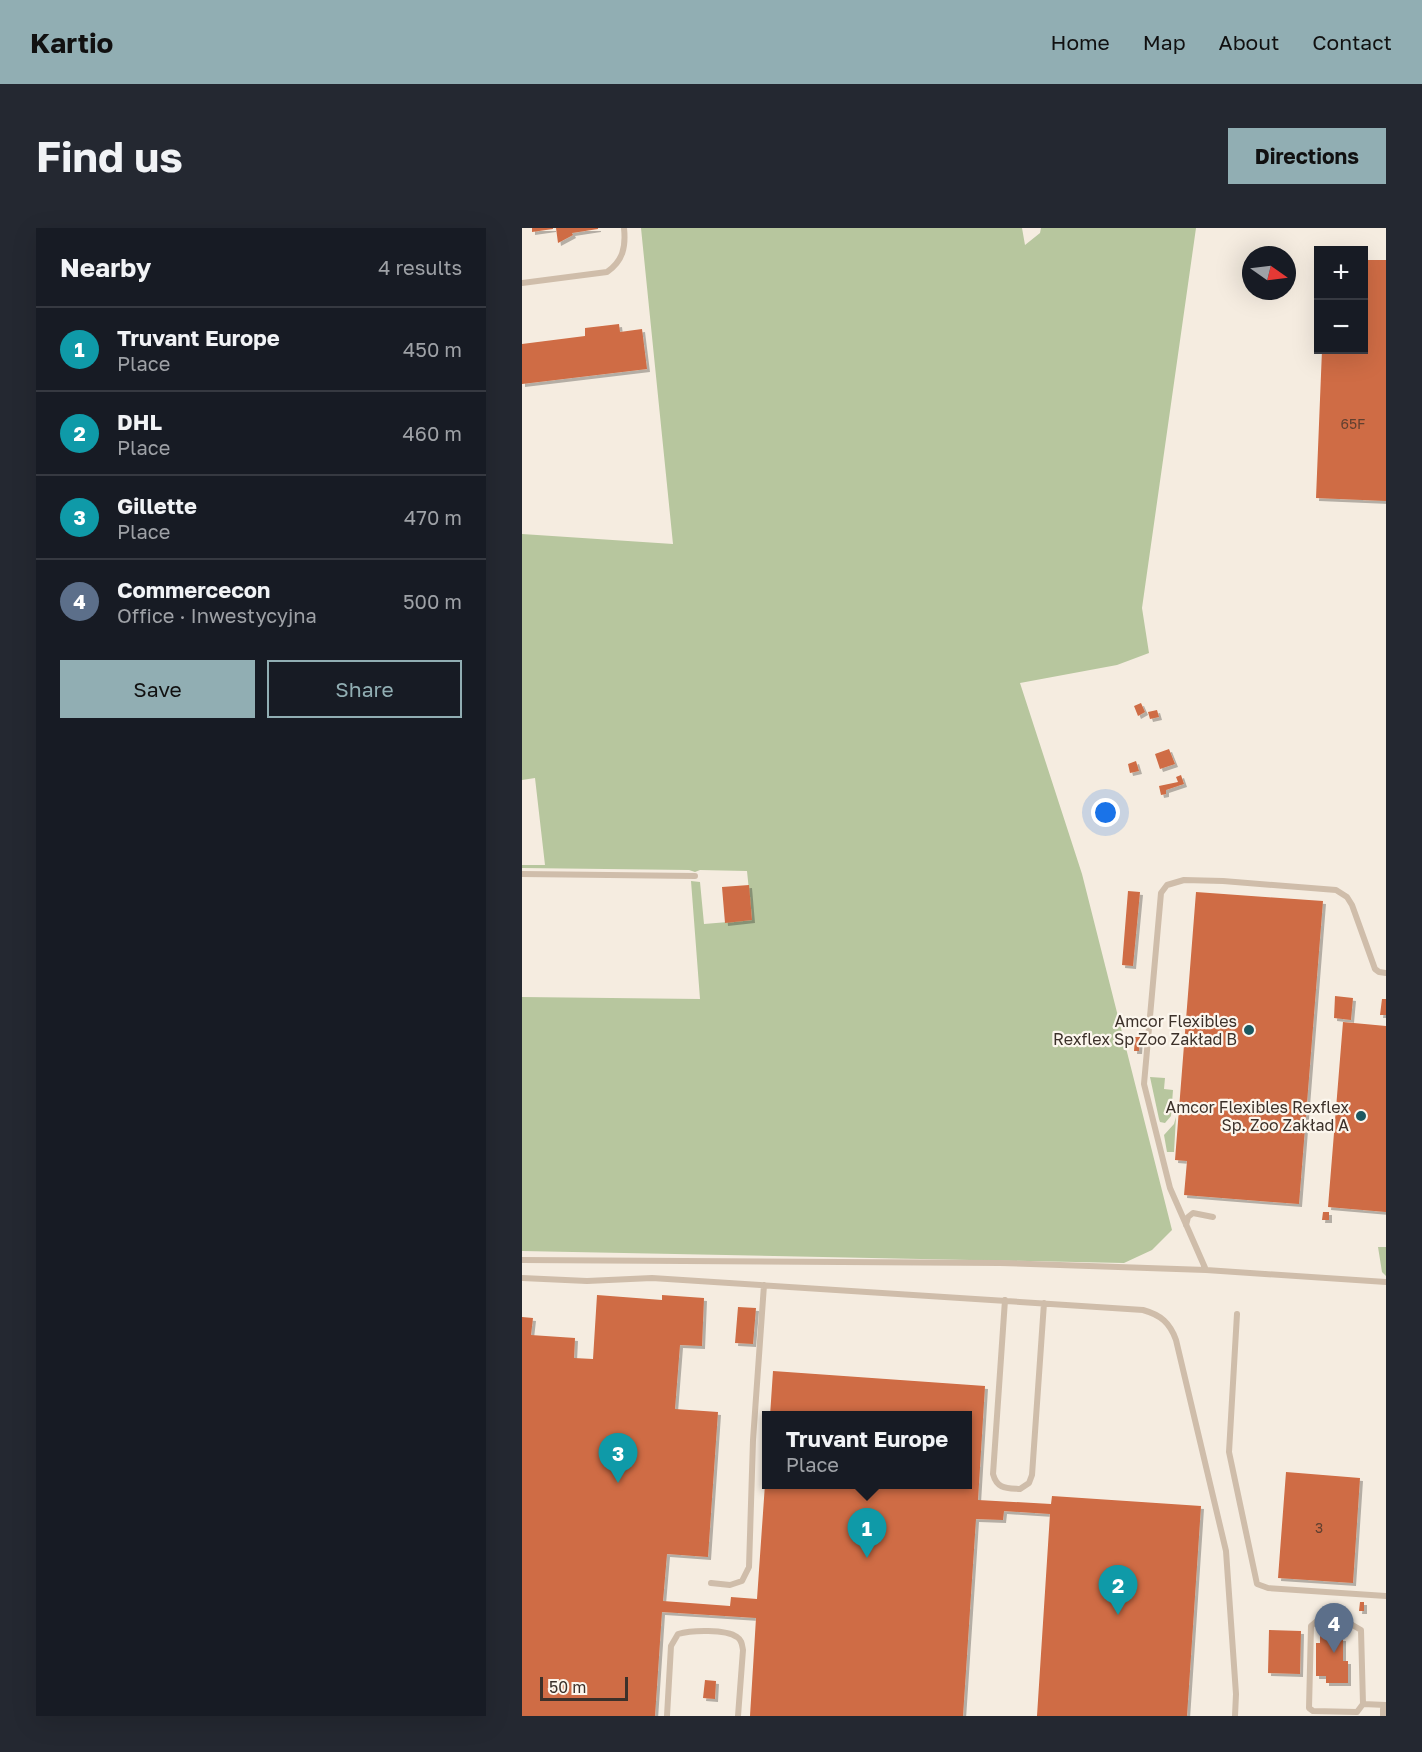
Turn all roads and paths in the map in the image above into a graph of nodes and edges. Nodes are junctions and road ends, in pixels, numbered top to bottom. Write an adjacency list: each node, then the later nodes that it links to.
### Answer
1 (624, 228): 2 (lane)
2 (522, 283)
3 (522, 874): 4 (lane)
4 (695, 876)
5 (1386, 972): 7 (lane)
6 (1213, 1217): 7 (lane)
7 (1185, 1225): 9 (lane)
8 (522, 1260): 9 (lane)
9 (1206, 1270): 11 (lane)
10 (522, 1278): 12 (lane)
11 (1386, 1282)
12 (764, 1285): 13 (lane); 16 (lane)
13 (1005, 1300): 14 (lane); 14 (lane)
14 (1044, 1303): 22 (lane)
15 (1238, 1314): 17 (lane)
16 (711, 1583)
17 (1386, 1596)
18 (1363, 1704): 18 (lane); 19 (lane)
19 (1386, 1707): 23 (street)
20 (667, 1716): 21 (lane)
21 (738, 1716)
22 (1235, 1716)
23 (1386, 1716)

